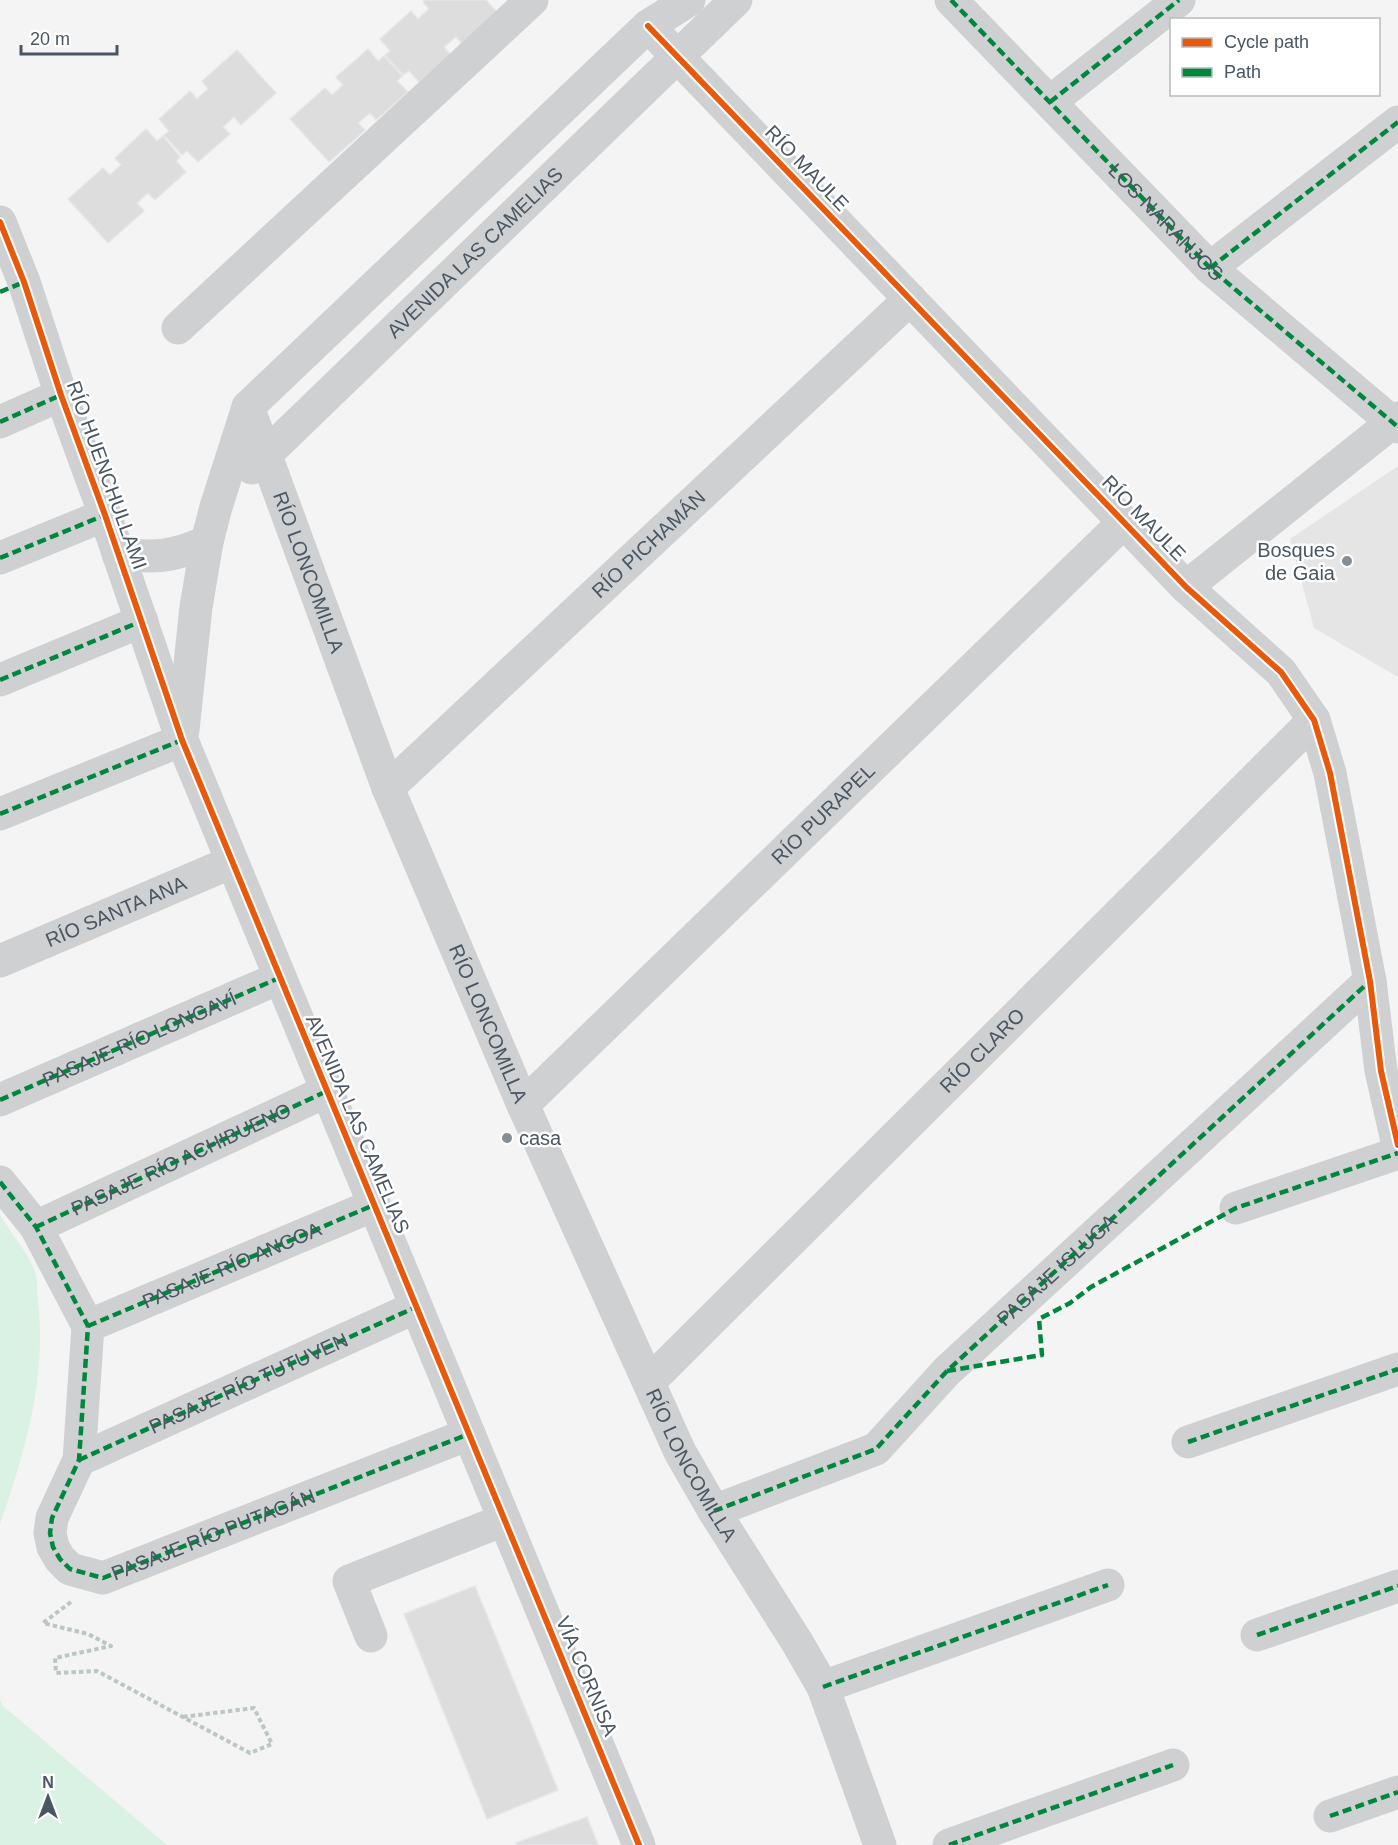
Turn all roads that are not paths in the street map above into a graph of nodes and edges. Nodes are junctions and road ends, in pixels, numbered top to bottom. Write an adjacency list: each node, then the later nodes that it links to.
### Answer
1 (532, 0): 14 (street)
2 (689, 0): 6 (street, AVENIDA LAS CAMELIAS)
3 (736, 0): 7 (street, AVENIDA LAS CAMELIAS)
4 (951, 0): 8 (street, LOS NARANJOS)
5 (1179, 0): 8 (street)
6 (648, 26): 7 (street, RÍO MAULE); 16 (street, AVENIDA LAS CAMELIAS)
7 (677, 57): 13 (street, RÍO MAULE); 19 (street, AVENIDA LAS CAMELIAS)
8 (1050, 102): 11 (street, LOS NARANJOS)
9 (1398, 122): 11 (street)
10 (0, 222): 12 (street, RÍO HUENCHULLAMI)
11 (1210, 268): 18 (street, LOS NARANJOS)
12 (12, 287): 15 (street, RÍO HUENCHULLAMI)
13 (910, 299): 22 (street, RÍO MAULE); 31 (street, RÍO PICHAMÁN)
14 (178, 328)
15 (61, 395): 17 (street); 21 (street, RÍO HUENCHULLAMI)
16 (248, 407): 19 (street, RÍO LONCOMILLA); 20 (street, AVENIDA LAS CAMELIAS)
17 (0, 422)
18 (1396, 422): 26 (street)
19 (265, 454): 20 (street, AVENIDA LAS CAMELIAS); 31 (street, RÍO LONCOMILLA)
20 (216, 507): 23 (street, AVENIDA LAS CAMELIAS)
21 (105, 515): 24 (street, RÍO HUENCHULLAMI); 25 (street)
22 (1124, 522): 26 (street, RÍO MAULE); 39 (street, RÍO PURAPEL)
23 (207, 542): 24 (street); 30 (street, AVENIDA LAS CAMELIAS)
24 (118, 554): 27 (street, RÍO HUENCHULLAMI)
25 (0, 558)
26 (1186, 586): 29 (street, RÍO MAULE)
27 (142, 621): 28 (street); 30 (street, RÍO HUENCHULLAMI)
28 (0, 680)
29 (1314, 720): 36 (street, RÍO MAULE); 49 (street, RÍO CLARO)
30 (182, 740): 32 (street); 33 (street, AVENIDA LAS CAMELIAS)
31 (388, 788): 39 (street, RÍO LONCOMILLA)
32 (0, 814)
33 (232, 862): 34 (street, RÍO SANTA ANA); 35 (street, AVENIDA LAS CAMELIAS)
34 (0, 962)
35 (279, 978): 37 (street, AVENIDA LAS CAMELIAS); 38 (street, PASAJE RÍO LONGAVÍ)
36 (1370, 981): 40 (street, RÍO MAULE); 53 (street, PASAJE ISLUGA)
37 (327, 1091): 43 (street, AVENIDA LAS CAMELIAS); 45 (street, PASAJE RÍO ACHIBUENO)
38 (0, 1100)
39 (523, 1105): 49 (street, RÍO LONCOMILLA)
40 (1398, 1145)
41 (1398, 1153): 44 (street)
42 (0, 1182): 45 (street)
43 (374, 1205): 46 (street, AVENIDA LAS CAMELIAS); 47 (street, PASAJE RÍO ANCOA)
44 (1236, 1208)
45 (36, 1227): 47 (street)
46 (416, 1307): 50 (street, AVENIDA LAS CAMELIAS); 52 (street, PASAJE RÍO TUTUVEN)
47 (88, 1326): 52 (street)
48 (1398, 1369): 51 (street)
49 (649, 1382): 53 (street, RÍO LONCOMILLA)
50 (469, 1434): 52 (street, PASAJE RÍO PUTAGÁN); 54 (street, AVENIDA LAS CAMELIAS)
51 (1188, 1442)
52 (79, 1460)
53 (714, 1511): 59 (street, RÍO LONCOMILLA)
54 (504, 1520): 58 (street); 63 (street, VÍA CORNISA)
55 (1108, 1585): 59 (street)
56 (1398, 1586): 57 (street)
57 (1257, 1635)
58 (371, 1636)
59 (823, 1687): 64 (street, RÍO LONCOMILLA)
60 (1173, 1765): 65 (street)
61 (1398, 1792): 62 (street)
62 (1330, 1816)
63 (639, 1845)
64 (880, 1845)
65 (949, 1845)

